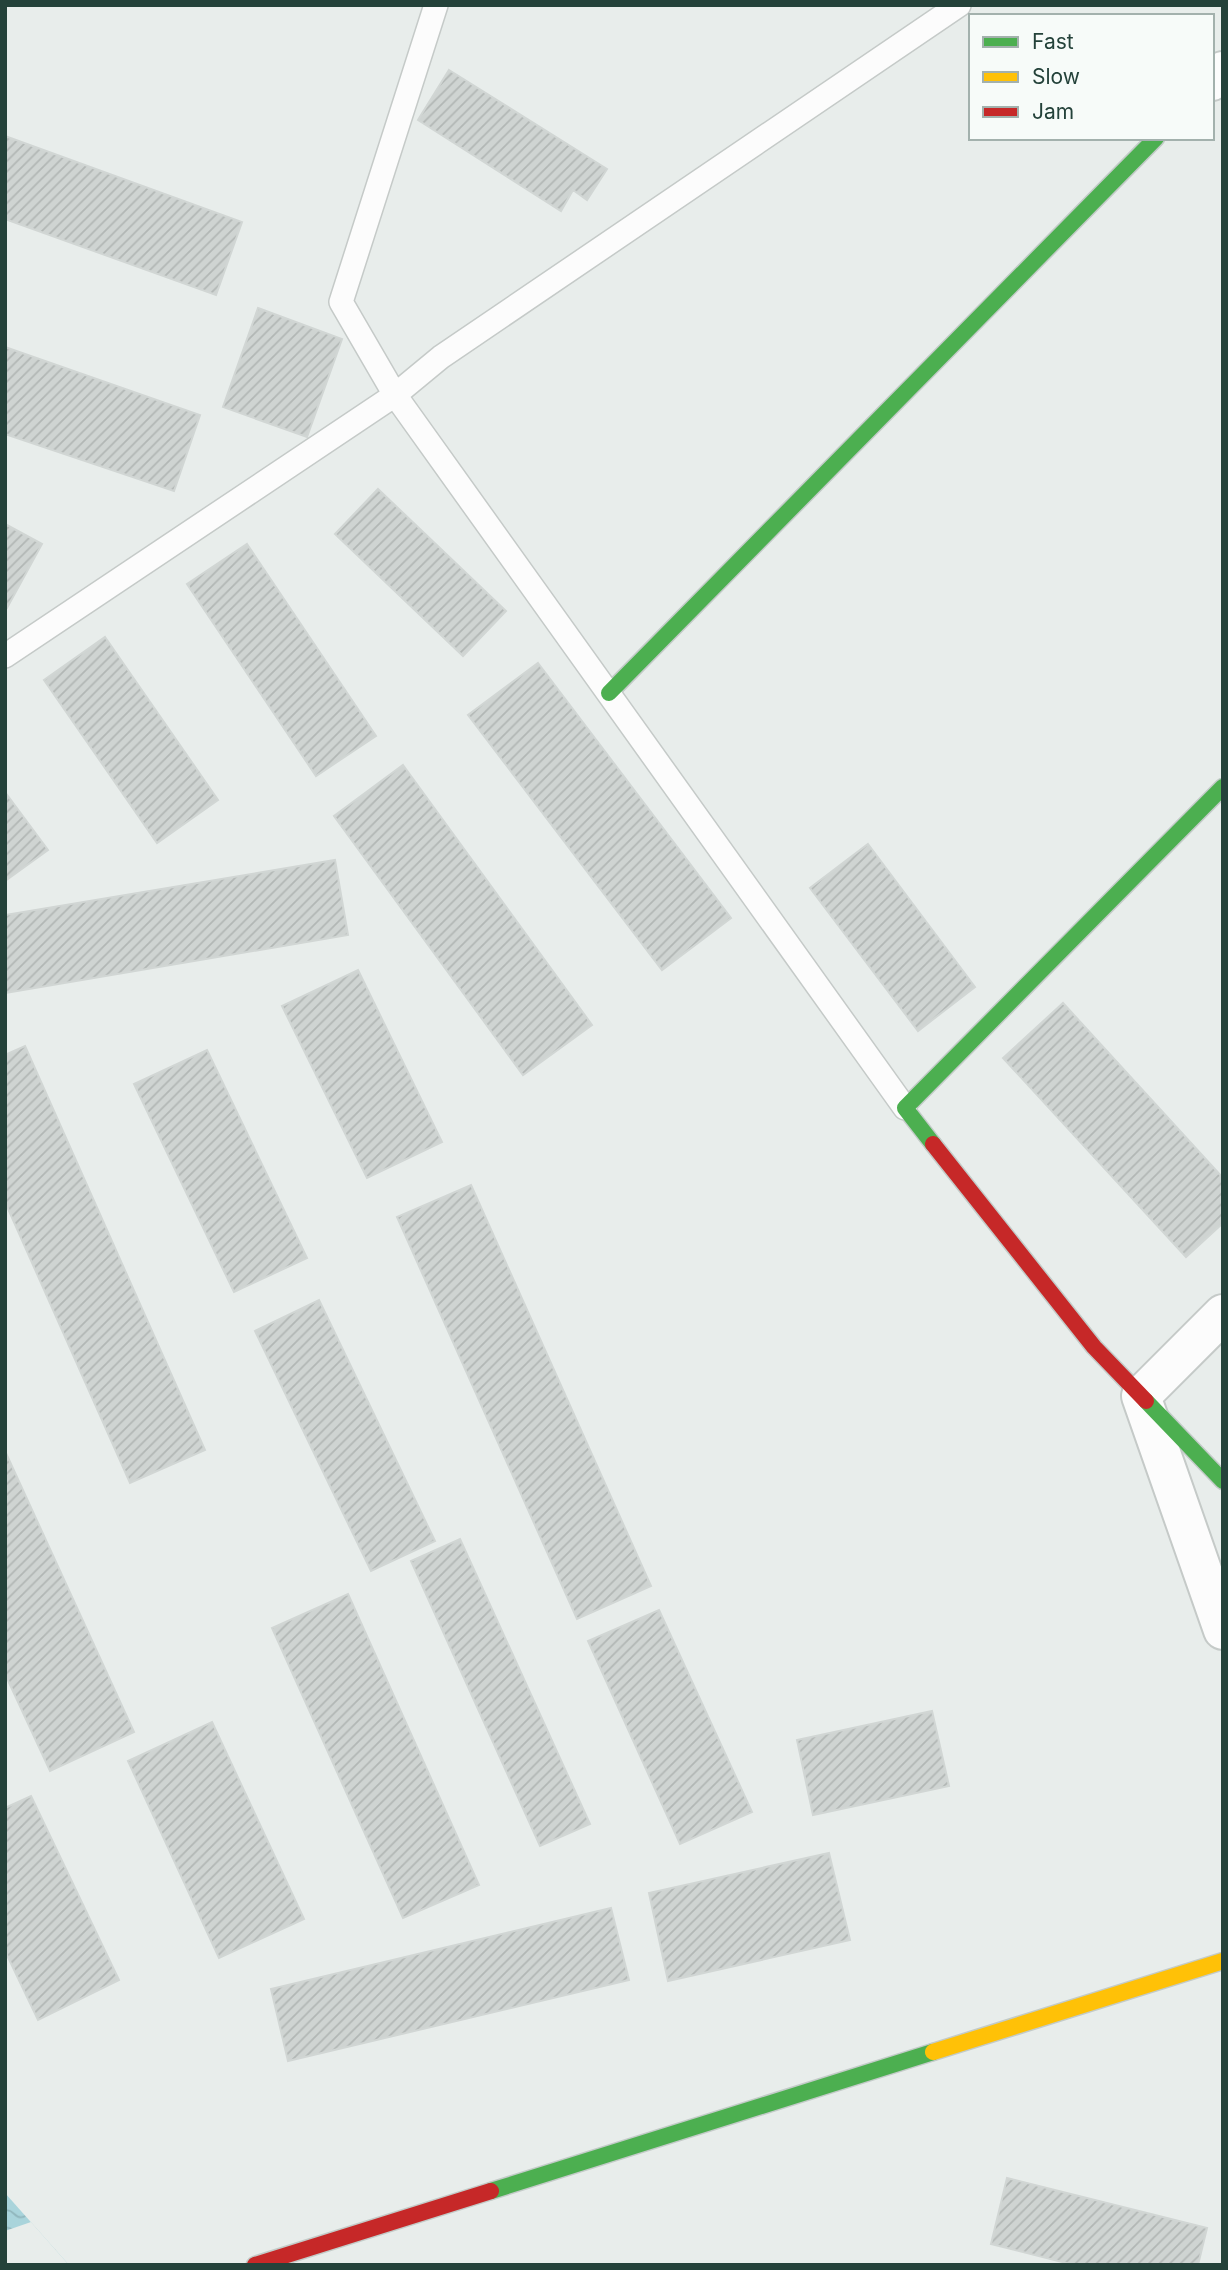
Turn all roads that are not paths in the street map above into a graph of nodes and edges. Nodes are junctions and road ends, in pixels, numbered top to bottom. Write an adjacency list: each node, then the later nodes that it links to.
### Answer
1 (436, 5): 4 (lane)
2 (959, 5): 4 (lane)
3 (1154, 140): 6 (street)
4 (395, 395): 5 (lane); 6 (lane)
5 (5, 656)
6 (609, 693): 8 (lane)
7 (1223, 787): 8 (street)
8 (905, 1108): 10 (street)
9 (1223, 1314): 10 (street)
10 (1141, 1396): 11 (street); 12 (street)
11 (1223, 1481)
12 (1223, 1630)
13 (1223, 1961): 14 (street)
14 (255, 2265)

